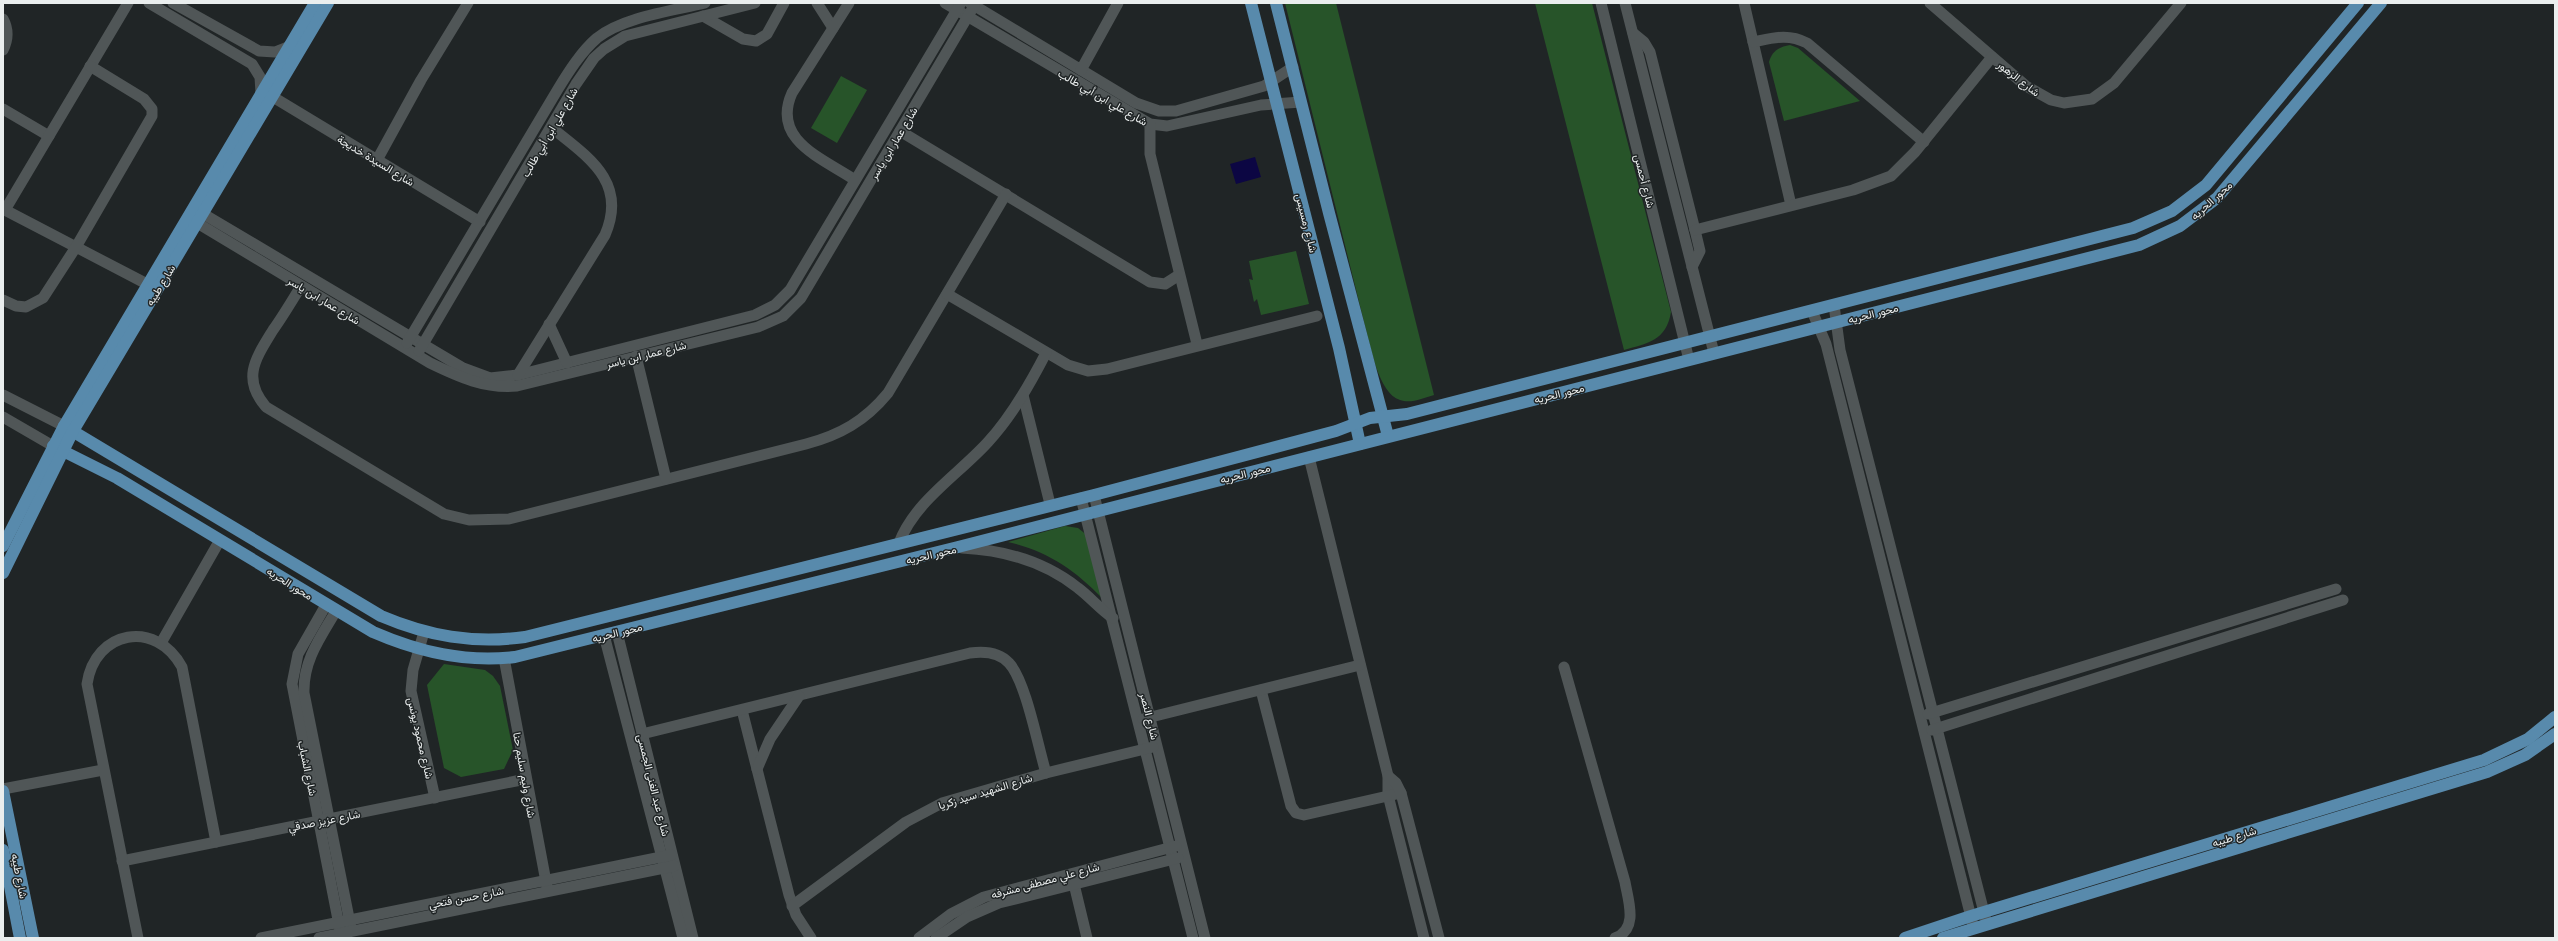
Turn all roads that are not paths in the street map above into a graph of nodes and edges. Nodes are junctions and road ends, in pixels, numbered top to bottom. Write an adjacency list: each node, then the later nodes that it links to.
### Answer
1 (128, 3): 34 (street)
2 (149, 3): 38 (street)
3 (173, 3): 31 (street)
4 (315, 3): 31 (main road, شارع طيبه)
5 (328, 3): 39 (main road, شارع طيبه)
6 (468, 3): 48 (street)
7 (705, 3): 54 (street, شارع علي ابن أبي طالب)
8 (755, 3): 25 (street, شارع علي ابن أبي طالب)
9 (784, 3): 25 (street)
10 (816, 3): 28 (street)
11 (848, 3): 28 (street)
12 (945, 3): 24 (street, شارع علي ابن أبي طالب)
13 (1118, 3): 36 (street)
14 (1251, 3): 37 (main road, شارع رمسيس)
15 (1276, 3): 35 (main road)
16 (1601, 3): 71 (street, شارع أحمس)
17 (1625, 3): 29 (street)
18 (1744, 3): 30 (street)
19 (1930, 3): 33 (street, شارع الزهور)
20 (2181, 3): 33 (street, شارع الزهور)
21 (2358, 3): 63 (main road, محور الحريه)
22 (2381, 3): 66 (main road, محور الحريه)
23 (972, 4): 26 (street, شارع عمار ابن ياسر); 36 (street, شارع علي ابن أبي طالب)
24 (959, 7): 26 (street, شارع علي ابن أبي طالب); 49 (street, شارع عمار ابن ياسر)
25 (703, 16): 44 (street, شارع علي ابن أبي طالب)
26 (968, 17): 43 (street, شارع علي ابن أبي طالب); 45 (street, شارع عمار ابن ياسر)
27 (3, 20): 32 (street)
28 (833, 28): 49 (street)
29 (1633, 32): 55 (street); 57 (street)
30 (1753, 42): 47 (street); 51 (street)
31 (290, 46): 38 (main road, شارع طيبه)
32 (3, 50)
33 (1992, 57): 47 (street)
34 (90, 66): 46 (street); 56 (street)
35 (1293, 67): 37 (street, شارع علي ابن أبي طالب); 40 (main road)
36 (1081, 70): 37 (street, شارع علي ابن أبي طالب)
37 (1272, 82): 41 (main road, شارع رمسيس)
38 (260, 93): 53 (main road, شارع طيبه)
39 (273, 97): 48 (street, شارع السيدة خديجة); 53 (main road, شارع طيبه)
40 (1301, 102): 41 (street, شارع علي ابن أبي طالب); 85 (main road)
41 (1277, 103): 43 (street, شارع علي ابن أبي طالب); 86 (main road, شارع رمسيس)
42 (3, 109): 46 (street)
43 (1150, 124): 58 (street)
44 (552, 128): 67 (street); 72 (street, شارع علي ابن أبي طالب)
45 (900, 131): 50 (street); 78 (street, شارع عمار ابن ياسر)
46 (49, 136): 52 (street)
47 (1924, 142): 51 (street)
48 (377, 160): 54 (street, شارع السيدة خديجة)
49 (855, 180): 80 (street, شارع عمار ابن ياسر)
50 (1006, 194): 58 (street); 61 (street)
51 (1791, 205): 55 (street)
52 (4, 209): 56 (street)
53 (195, 215): 59 (main road, شارع طيبه); 60 (street, شارع عمار ابن ياسر); 69 (street, شارع عمار ابن ياسر); 87 (main road, شارع طيبه)
54 (480, 222): 69 (street, شارع علي ابن أبي طالب)
55 (1695, 230): 57 (street)
56 (76, 247): 59 (street); 62 (street)
57 (1692, 267): 70 (street)
58 (1179, 275): 73 (street)
59 (146, 284): 87 (main road, شارع طيبه)
60 (301, 286): 74 (street, شارع عمار ابن ياسر); 94 (street)
61 (947, 294): 75 (street); 94 (street)
62 (3, 300)
63 (1834, 305): 64 (main road, محور الحريه); 66 (street)
64 (1812, 311): 68 (street); 70 (main road, محور الحريه)
65 (1317, 316): 73 (street)
66 (1835, 322): 68 (main road, محور الحريه); 121 (street)
67 (549, 324): 80 (street); 81 (street)
68 (1819, 326): 76 (main road, محور الحريه); 122 (street)
69 (410, 337): 72 (street, شارع عمار ابن ياسر); 74 (street, شارع علي ابن أبي طالب)
70 (1710, 337): 71 (main road, محور الحريه); 76 (street)
71 (1685, 343): 79 (street, شارع أحمس); 85 (main road, محور الحريه)
72 (422, 344): 77 (street, شارع علي ابن أبي طالب); 81 (street, شارع عمار ابن ياسر)
73 (1197, 344): 75 (street)
74 (405, 348): 77 (street, شارع عمار ابن ياسر)
75 (1046, 353): 83 (street)
76 (1714, 353): 79 (main road, محور الحريه)
77 (416, 354): 78 (street, شارع عمار ابن ياسر)
78 (636, 356): 94 (street)
79 (1689, 360): 88 (main road, محور الحريه)
80 (567, 363): 81 (street, شارع عمار ابن ياسر)
81 (518, 375)
82 (3, 395): 87 (street)
83 (1023, 395): 97 (street); 101 (street)
84 (3, 417): 91 (street)
85 (1383, 417): 86 (main road, محور الحريه); 88 (main road)
86 (1356, 422): 89 (main road, شارع رمسيس); 90 (main road, محور الحريه)
87 (69, 429): 91 (main road, شارع طيبه); 110 (main road, محور الحريه)
88 (1388, 436): 89 (main road, محور الحريه)
89 (1360, 444): 92 (main road, محور الحريه)
90 (1279, 446): 93 (main road); 95 (main road, محور الحريه)
91 (58, 449): 100 (main road, محور الحريه); 102 (main road, شارع طيبه); 104 (main road, شارع طيبه)
92 (1310, 457): 93 (main road, محور الحريه); 116 (street)
93 (1284, 463): 98 (main road, محور الحريه)
94 (666, 479)
95 (1094, 495): 96 (main road, محور الحريه); 98 (street, شارع النصر)
96 (1081, 498): 97 (main road, محور الحريه); 99 (street, شارع النصر)
97 (1050, 504): 101 (main road, محور الحريه)
98 (1098, 511): 99 (main road, محور الحريه); 108 (street, شارع النصر)
99 (1085, 514): 103 (main road, محور الحريه); 109 (street, شارع النصر)
100 (220, 540): 107 (main road, محور الحريه); 113 (street)
101 (899, 543): 110 (main road, محور الحريه)
102 (3, 546)
103 (958, 547): 109 (street); 111 (main road, محور الحريه)
104 (3, 573)
105 (2336, 589): 121 (street)
106 (2343, 600): 126 (street)
107 (331, 608): 114 (main road, محور الحريه); 142 (street, شارع الشباب); 143 (street, شارع الشباب)
108 (1125, 615): 109 (street); 123 (street, شارع النصر)
109 (1112, 618): 125 (street, شارع النصر)
110 (424, 632): 114 (street, شارع محمود يونس)
111 (617, 632): 112 (main road, محور الحريه); 128 (street, شارع عبد الغنى الجمسى)
112 (604, 635): 115 (main road, محور الحريه); 148 (street, شارع عبد الغنى الجمسى)
113 (161, 643): 132 (street); 144 (street)
114 (418, 649): 115 (main road, محور الحريه); 140 (street, شارع محمود يونس)
115 (504, 658): 136 (street, شارع وليم سليم حنا)
116 (1360, 665): 118 (street); 135 (street)
117 (1564, 667): 176 (street)
118 (1261, 690): 123 (street); 139 (street)
119 (799, 696): 120 (street); 133 (street); 134 (street)
120 (742, 710): 128 (street); 133 (street)
121 (1933, 713): 122 (street); 126 (street)
122 (1919, 716): 127 (street)
123 (1150, 717): 125 (street); 130 (street, شارع النصر)
124 (2555, 717): 141 (main road, شارع طيبه)
125 (1138, 720): 131 (street, شارع النصر)
126 (1938, 728): 127 (street); 155 (street)
127 (1924, 733): 156 (street)
128 (642, 734): 148 (street, شارع عبد الغنى الجمسى)
129 (2555, 734): 141 (main road, شارع طيبه)
130 (1157, 746): 131 (street, شارع الشهيد سيد زكريا); 145 (street, شارع النصر)
131 (1146, 749): 134 (street, شارع الشهيد سيد زكريا); 145 (street, شارع النصر)
132 (104, 770): 137 (street); 150 (street)
133 (757, 770): 154 (street)
134 (1046, 773): 154 (street, شارع الشهيد سيد زكريا)
135 (1388, 776): 138 (street); 139 (street)
136 (526, 779): 140 (street, شارع عزيز صدقي); 153 (street, شارع وليم سليم حنا)
137 (3, 790): 162 (main road, شارع طيبه)
138 (1401, 793): 139 (street); 175 (street)
139 (1388, 795): 174 (street)
140 (435, 798): 142 (street, شارع عزيز صدقي)
141 (2368, 803): 147 (main road, شارع طيبه)
142 (330, 819): 143 (street, شارع عزيز صدقي); 160 (street, شارع الشباب)
143 (318, 821): 144 (street, شارع عزيز صدقي); 157 (street, شارع الشباب)
144 (216, 842): 150 (street, شارع عزيز صدقي)
145 (1176, 846): 149 (street, شارع النصر); 169 (street, شارع علي مصطفى مشرفه)
146 (3, 850): 161 (main road, شارع طيبه)
147 (2193, 855): 155 (main road, شارع طيبه); 158 (main road, شارع طيبه)
148 (667, 856): 151 (street, شارع عبد الغنى الجمسى); 153 (street, شارع حسن فتحي)
149 (1178, 858): 152 (street, شارع علي مصطفى مشرفه); 172 (street, شارع النصر); 173 (street, شارع النصر)
150 (122, 861): 163 (street)
151 (670, 867): 153 (street, شارع حسن فتحي); 166 (street, شارع عبد الغنى الجمسى); 167 (street, شارع عبد الغنى الجمسى)
152 (1074, 884): 170 (street, شارع علي مصطفى مشرفه); 171 (street)
153 (546, 886): 160 (street, شارع حسن فتحي)
154 (792, 906): 168 (street)
155 (1984, 912): 156 (main road, شارع طيبه); 158 (street)
156 (1971, 916): 159 (street); 177 (main road, شارع طيبه)
157 (339, 922): 160 (street, شارع حسن فتحي); 164 (street, شارع حسن فتحي)
158 (1987, 924): 159 (main road, شارع طيبه)
159 (1974, 928): 178 (main road, شارع طيبه)
160 (348, 932): 165 (street, شارع حسن فتحي)
161 (20, 938)
162 (33, 938)
163 (138, 938)
164 (261, 938)
165 (319, 938)
166 (683, 938)
167 (693, 938)
168 (811, 938)
169 (919, 938)
170 (936, 938)
171 (1087, 938)
172 (1193, 938)
173 (1205, 938)
174 (1424, 938)
175 (1439, 938)
176 (1615, 938)
177 (1905, 938)
178 (1943, 938)

